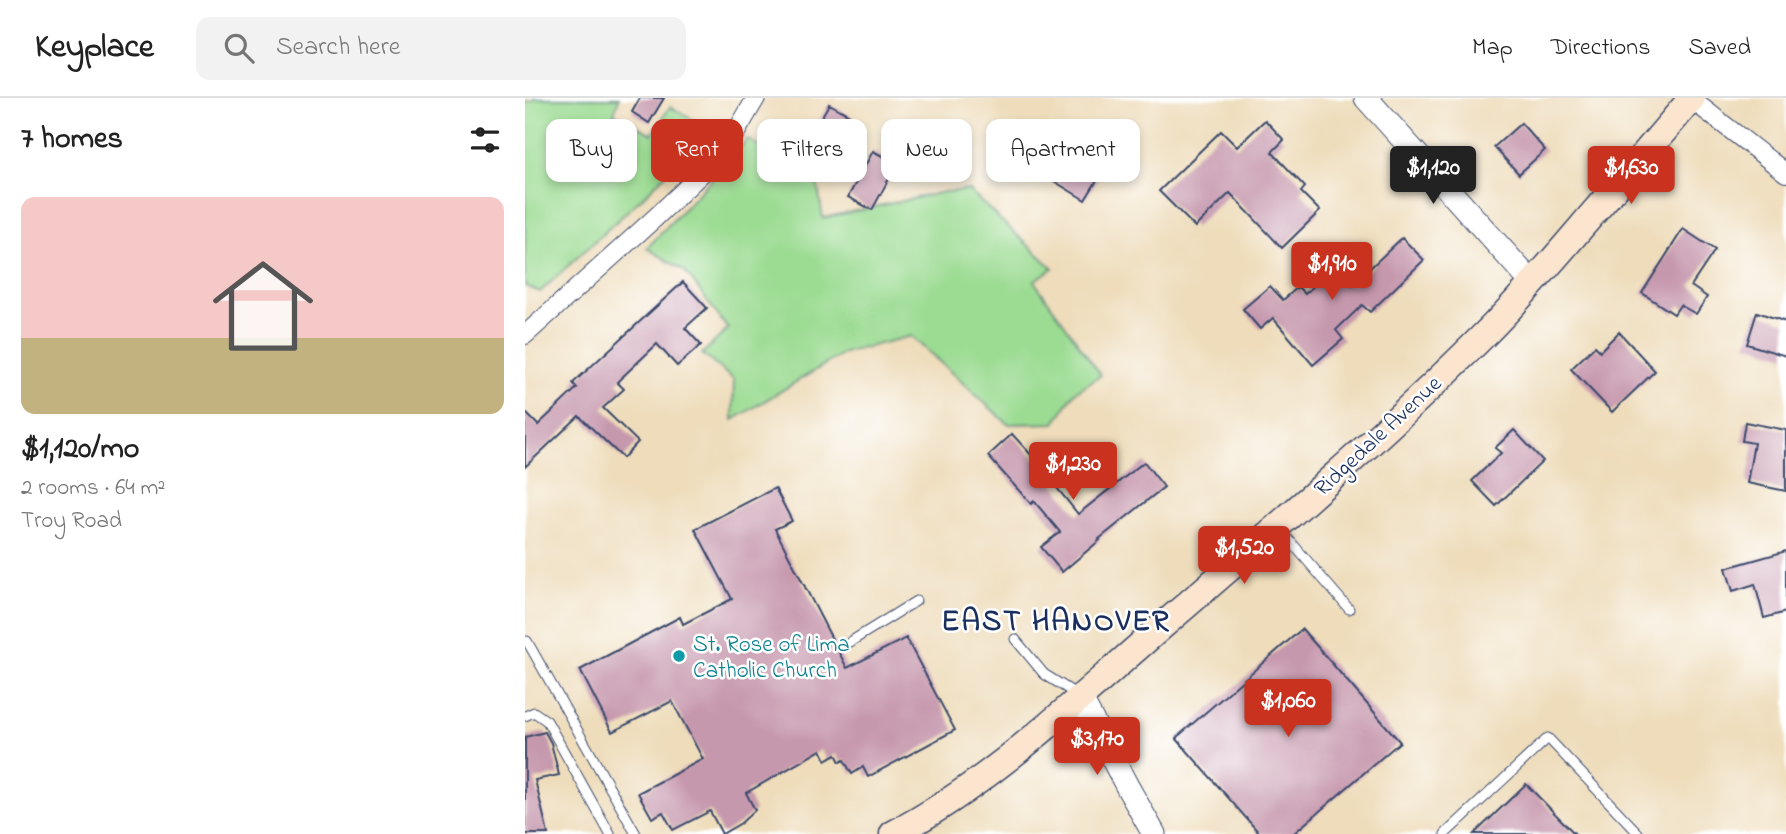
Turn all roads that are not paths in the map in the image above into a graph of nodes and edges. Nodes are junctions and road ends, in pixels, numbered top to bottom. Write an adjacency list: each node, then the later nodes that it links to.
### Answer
1 (757, 98): 6 (street)
2 (1366, 98): 5 (street)
3 (1691, 99): 4 (street); 5 (main road, Ridgedale Avenue)
4 (1786, 173)
5 (1532, 284): 7 (main road, Ridgedale Avenue)
6 (525, 335)
7 (1278, 526): 9 (lane); 13 (main road, Ridgedale Avenue)
8 (916, 601): 12 (lane)
9 (1349, 609)
10 (1015, 639): 13 (lane)
11 (527, 641): 16 (lane)
12 (850, 642)
13 (1080, 697): 17 (main road, Ridgedale Avenue); 18 (street)
14 (525, 716): 15 (lane)
15 (610, 834)
16 (636, 834)
17 (893, 834)
18 (1154, 834)
19 (1445, 834): 20 (lane)
20 (1639, 834)

